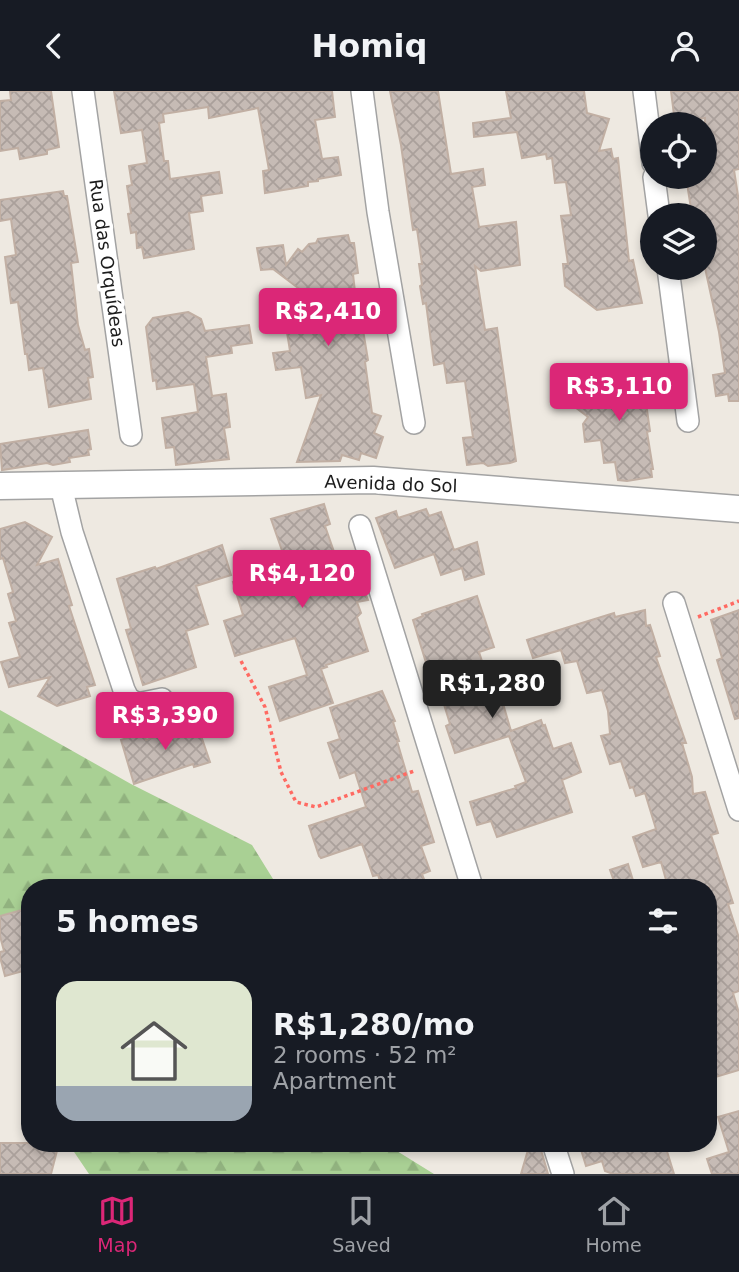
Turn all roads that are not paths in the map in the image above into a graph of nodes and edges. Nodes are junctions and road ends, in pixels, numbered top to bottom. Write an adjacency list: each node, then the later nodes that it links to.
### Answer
1 (83, 91): 8 (street, Rua das Orquídeas)
2 (362, 91): 7 (street)
3 (644, 91): 4 (street)
4 (647, 112)
5 (670, 280): 6 (street)
6 (688, 421)
7 (414, 423)
8 (131, 435)
9 (0, 486): 10 (street, Avenida do Sol)
10 (61, 487): 11 (street, Avenida do Sol); 14 (street)
11 (739, 509)
12 (360, 526): 16 (street)
13 (674, 603): 15 (street)
14 (162, 699)
15 (739, 810)
16 (469, 879)
17 (556, 1152): 18 (street)
18 (563, 1174)

